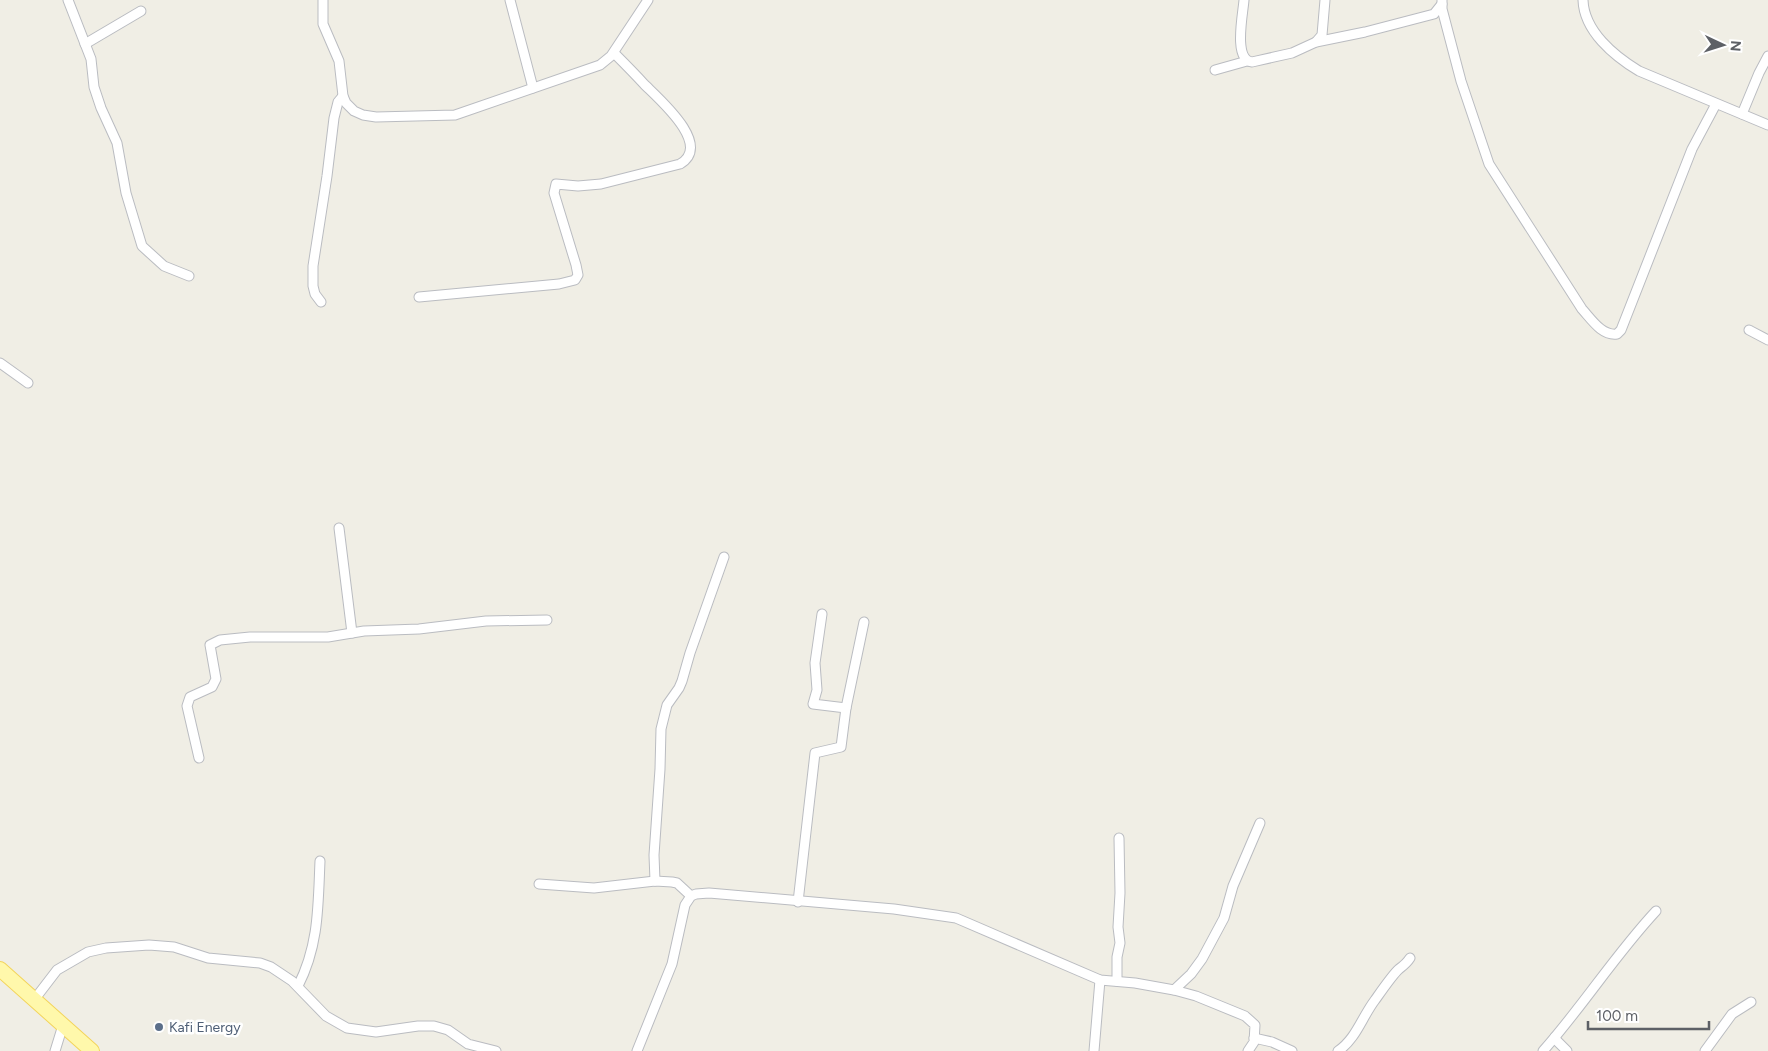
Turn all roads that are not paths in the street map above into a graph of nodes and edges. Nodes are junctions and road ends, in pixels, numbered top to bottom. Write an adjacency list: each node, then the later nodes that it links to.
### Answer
1 (68, 0): 13 (street)
2 (323, 0): 19 (street)
3 (510, 0): 18 (street)
4 (638, 0): 10 (street)
5 (648, 0): 10 (street)
6 (1244, 0): 16 (street)
7 (1325, 0): 12 (street)
8 (1583, 0): 20 (street)
9 (1442, 2): 12 (street); 20 (street)
10 (642, 10): 14 (street)
11 (141, 11): 13 (street)
12 (1316, 42): 16 (street)
13 (85, 44): 23 (street)
14 (614, 52): 18 (street); 24 (street)
15 (1768, 56): 21 (street)
16 (1247, 61): 17 (street)
17 (1215, 70)
18 (533, 88): 19 (street)
19 (343, 96): 25 (street)
20 (1716, 104): 21 (street)
21 (1742, 114): 22 (street)
22 (1768, 125)
23 (189, 276)
24 (419, 297)
25 (321, 302)
26 (1749, 330): 27 (street)
27 (1768, 340)
28 (0, 363): 29 (street)
29 (28, 383)
30 (339, 528): 35 (street)
31 (724, 557): 41 (street)
32 (822, 614): 36 (street)
33 (547, 620): 35 (street)
34 (864, 622): 36 (street)
35 (352, 633): 37 (street)
36 (846, 708): 44 (street)
37 (199, 758)
38 (1260, 823): 51 (street)
39 (1119, 838): 49 (street)
40 (320, 861): 50 (street)
41 (655, 881): 42 (street); 43 (street)
42 (539, 884)
43 (691, 896): 44 (street); 60 (street)
44 (798, 902): 48 (street)
45 (1656, 911): 55 (street)
46 (1410, 958): 64 (street)
47 (0, 969): 52 (main road)
48 (1100, 980): 49 (street); 61 (street)
49 (1117, 981): 51 (street)
50 (298, 986): 52 (street); 59 (street)
51 (1174, 990): 56 (street)
52 (34, 1000): 54 (main road)
53 (1751, 1002): 67 (street)
54 (63, 1025): 57 (street); 58 (main road)
55 (1555, 1037): 65 (street); 66 (street)
56 (1254, 1038): 62 (street); 63 (street)
57 (55, 1051)
58 (92, 1051)
59 (496, 1051)
60 (637, 1051)
61 (1094, 1051)
62 (1248, 1051)
63 (1292, 1051)
64 (1338, 1051)
65 (1543, 1051)
66 (1566, 1051)
67 (1705, 1051)

